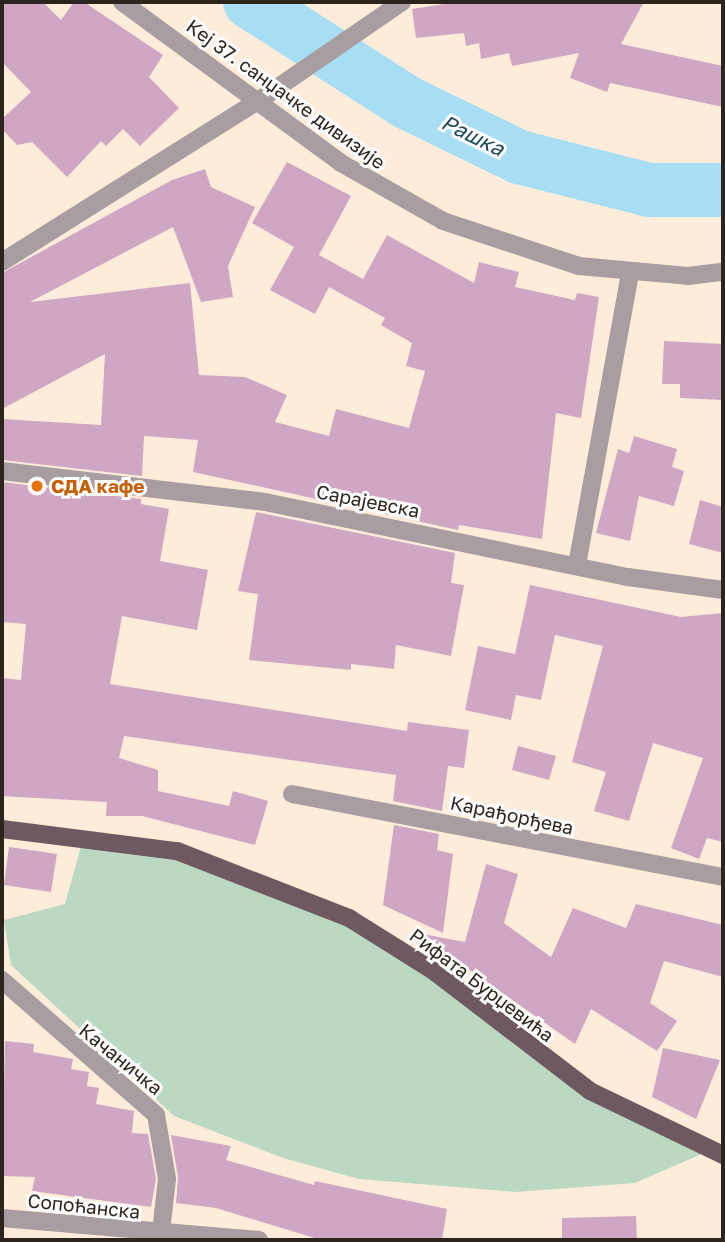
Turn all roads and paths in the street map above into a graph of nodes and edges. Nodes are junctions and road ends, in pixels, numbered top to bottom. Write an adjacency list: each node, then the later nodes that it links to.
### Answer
1 (122, 2): 3 (street, Кеј 37. санџачке дивизије)
2 (402, 2): 3 (street)
3 (258, 101): 4 (street); 6 (street, Кеј 37. санџачке дивизије)
4 (2, 262)
5 (723, 272): 6 (street, Кеј 37. санџачке дивизије)
6 (630, 274): 8 (street)
7 (2, 471): 8 (street, Сарајевска)
8 (577, 565): 9 (street, Сарајевска)
9 (723, 590)
10 (292, 794): 12 (street, Карађорђева)
11 (2, 829): 14 (main road, Рифата Бурџевића)
12 (723, 877)
13 (2, 980): 16 (street, Качаничка)
14 (723, 1155)
15 (2, 1217): 16 (street, Сопоћанска)
16 (161, 1238): 17 (street, Сопоћанска)
17 (259, 1240)

